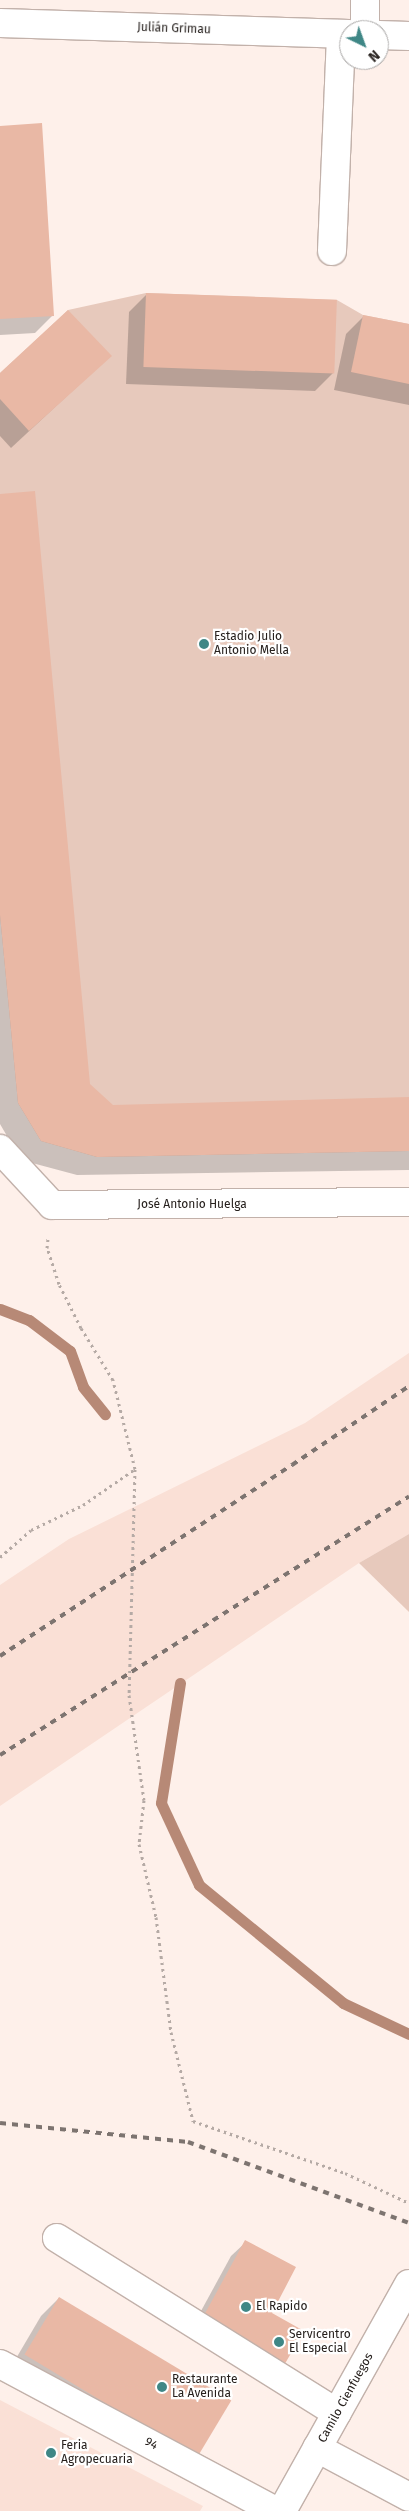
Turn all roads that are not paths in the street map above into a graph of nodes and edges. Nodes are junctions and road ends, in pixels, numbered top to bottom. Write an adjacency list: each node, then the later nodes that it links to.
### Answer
1 (366, 0): 2 (street)
2 (358, 20)
3 (0, 23): 4 (street, Julián Grimau)
4 (339, 33)
5 (389, 35): 6 (street)
6 (409, 36)
7 (349, 70): 8 (street)
8 (332, 251)
9 (0, 1149): 10 (street, José Antonio Huelga)
10 (409, 1202)
11 (57, 2238): 14 (street)
12 (409, 2284): 14 (street, Camilo Cienfuegos)
13 (0, 2364): 17 (street, 94)
14 (337, 2413): 15 (street, Camilo Cienfuegos)
15 (317, 2448): 16 (street); 18 (street, Camilo Cienfuegos)
16 (409, 2498)
17 (275, 2511)
18 (282, 2511)

